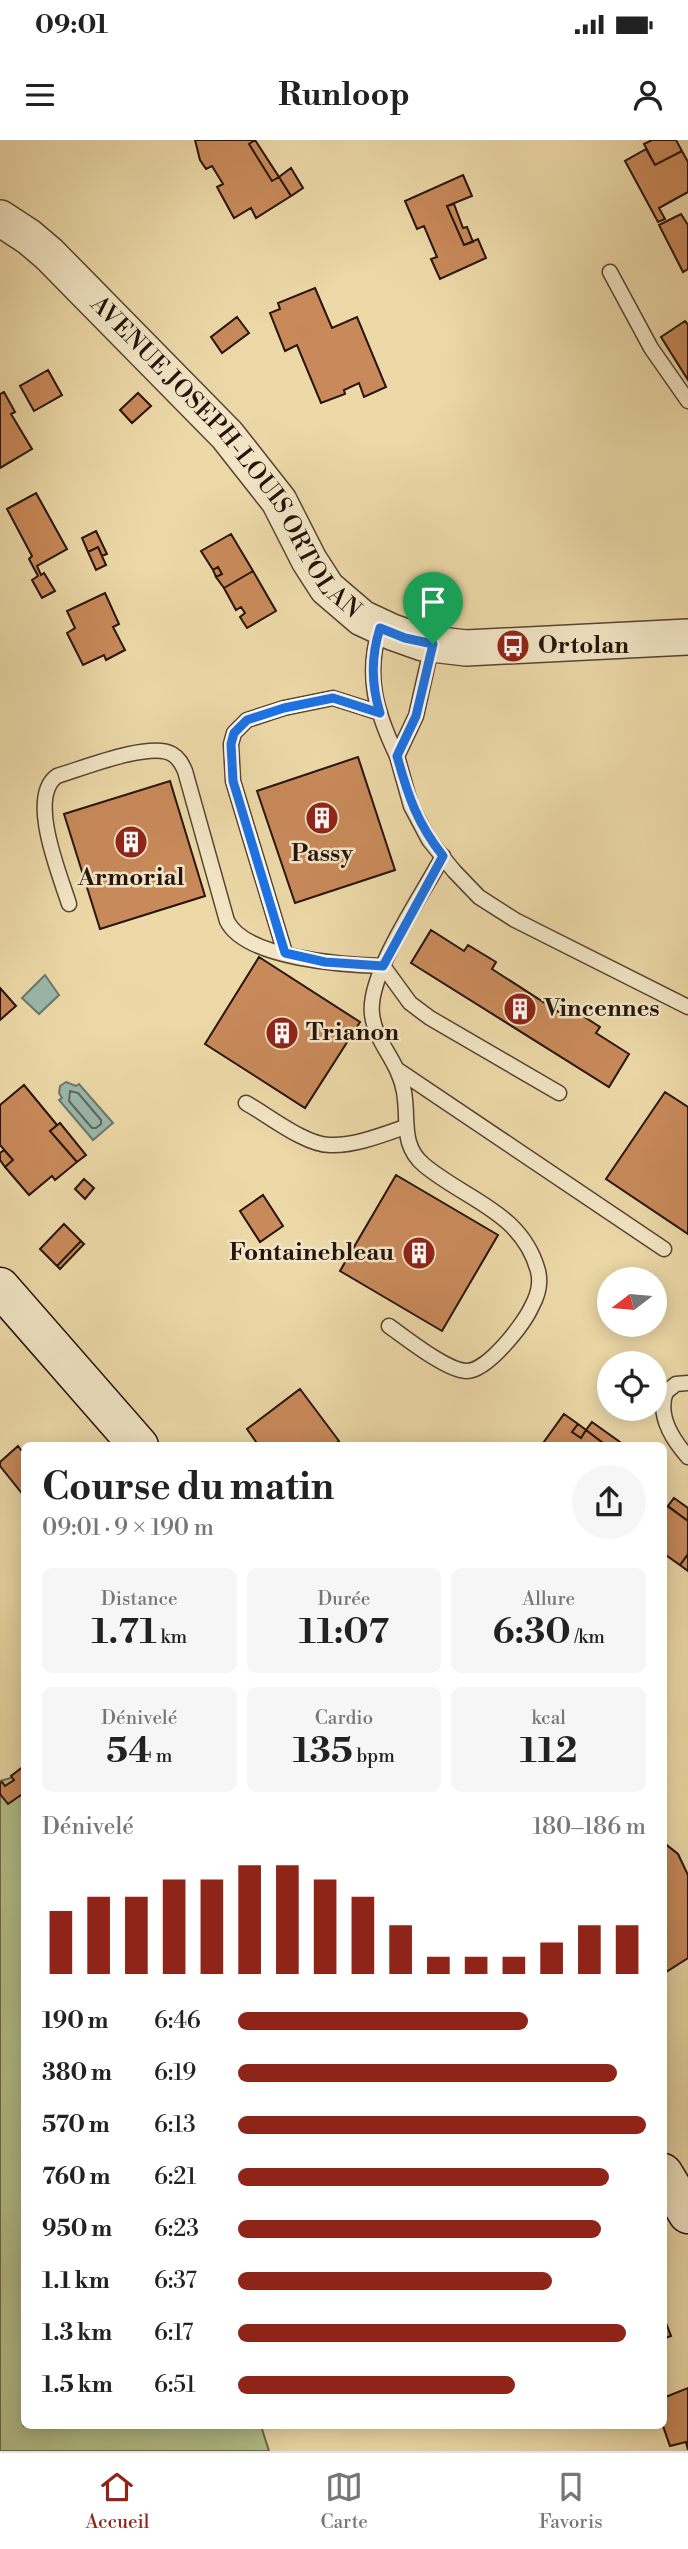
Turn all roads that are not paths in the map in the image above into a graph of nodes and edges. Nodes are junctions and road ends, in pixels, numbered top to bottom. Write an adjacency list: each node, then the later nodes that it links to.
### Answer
1 (0, 218): 4 (street, AVENUE JOSEPH-LOUIS ORTOLAN)
2 (610, 272): 3 (lane)
3 (688, 401)
4 (380, 628): 6 (street, AVENUE JOSEPH-LOUIS ORTOLAN); 7 (lane)
5 (688, 637): 6 (street, AVENUE JOSEPH-LOUIS ORTOLAN)
6 (433, 644): 8 (lane)
7 (380, 713): 8 (lane); 11 (lane)
8 (397, 756): 9 (lane)
9 (443, 856): 12 (lane); 13 (lane)
10 (69, 904): 11 (lane)
11 (285, 953): 12 (lane)
12 (383, 966): 14 (lane); 15 (lane)
13 (688, 1006)
14 (398, 1070): 17 (lane); 18 (lane)
15 (559, 1093)
16 (246, 1103): 17 (lane)
17 (405, 1127): 20 (lane)
18 (664, 1249)
19 (0, 1287): 22 (main road)
20 (389, 1326)
21 (688, 1383): 23 (lane)
22 (136, 1442)
23 (688, 1457)
24 (667, 2180): 25 (main road)
25 (688, 2214)

